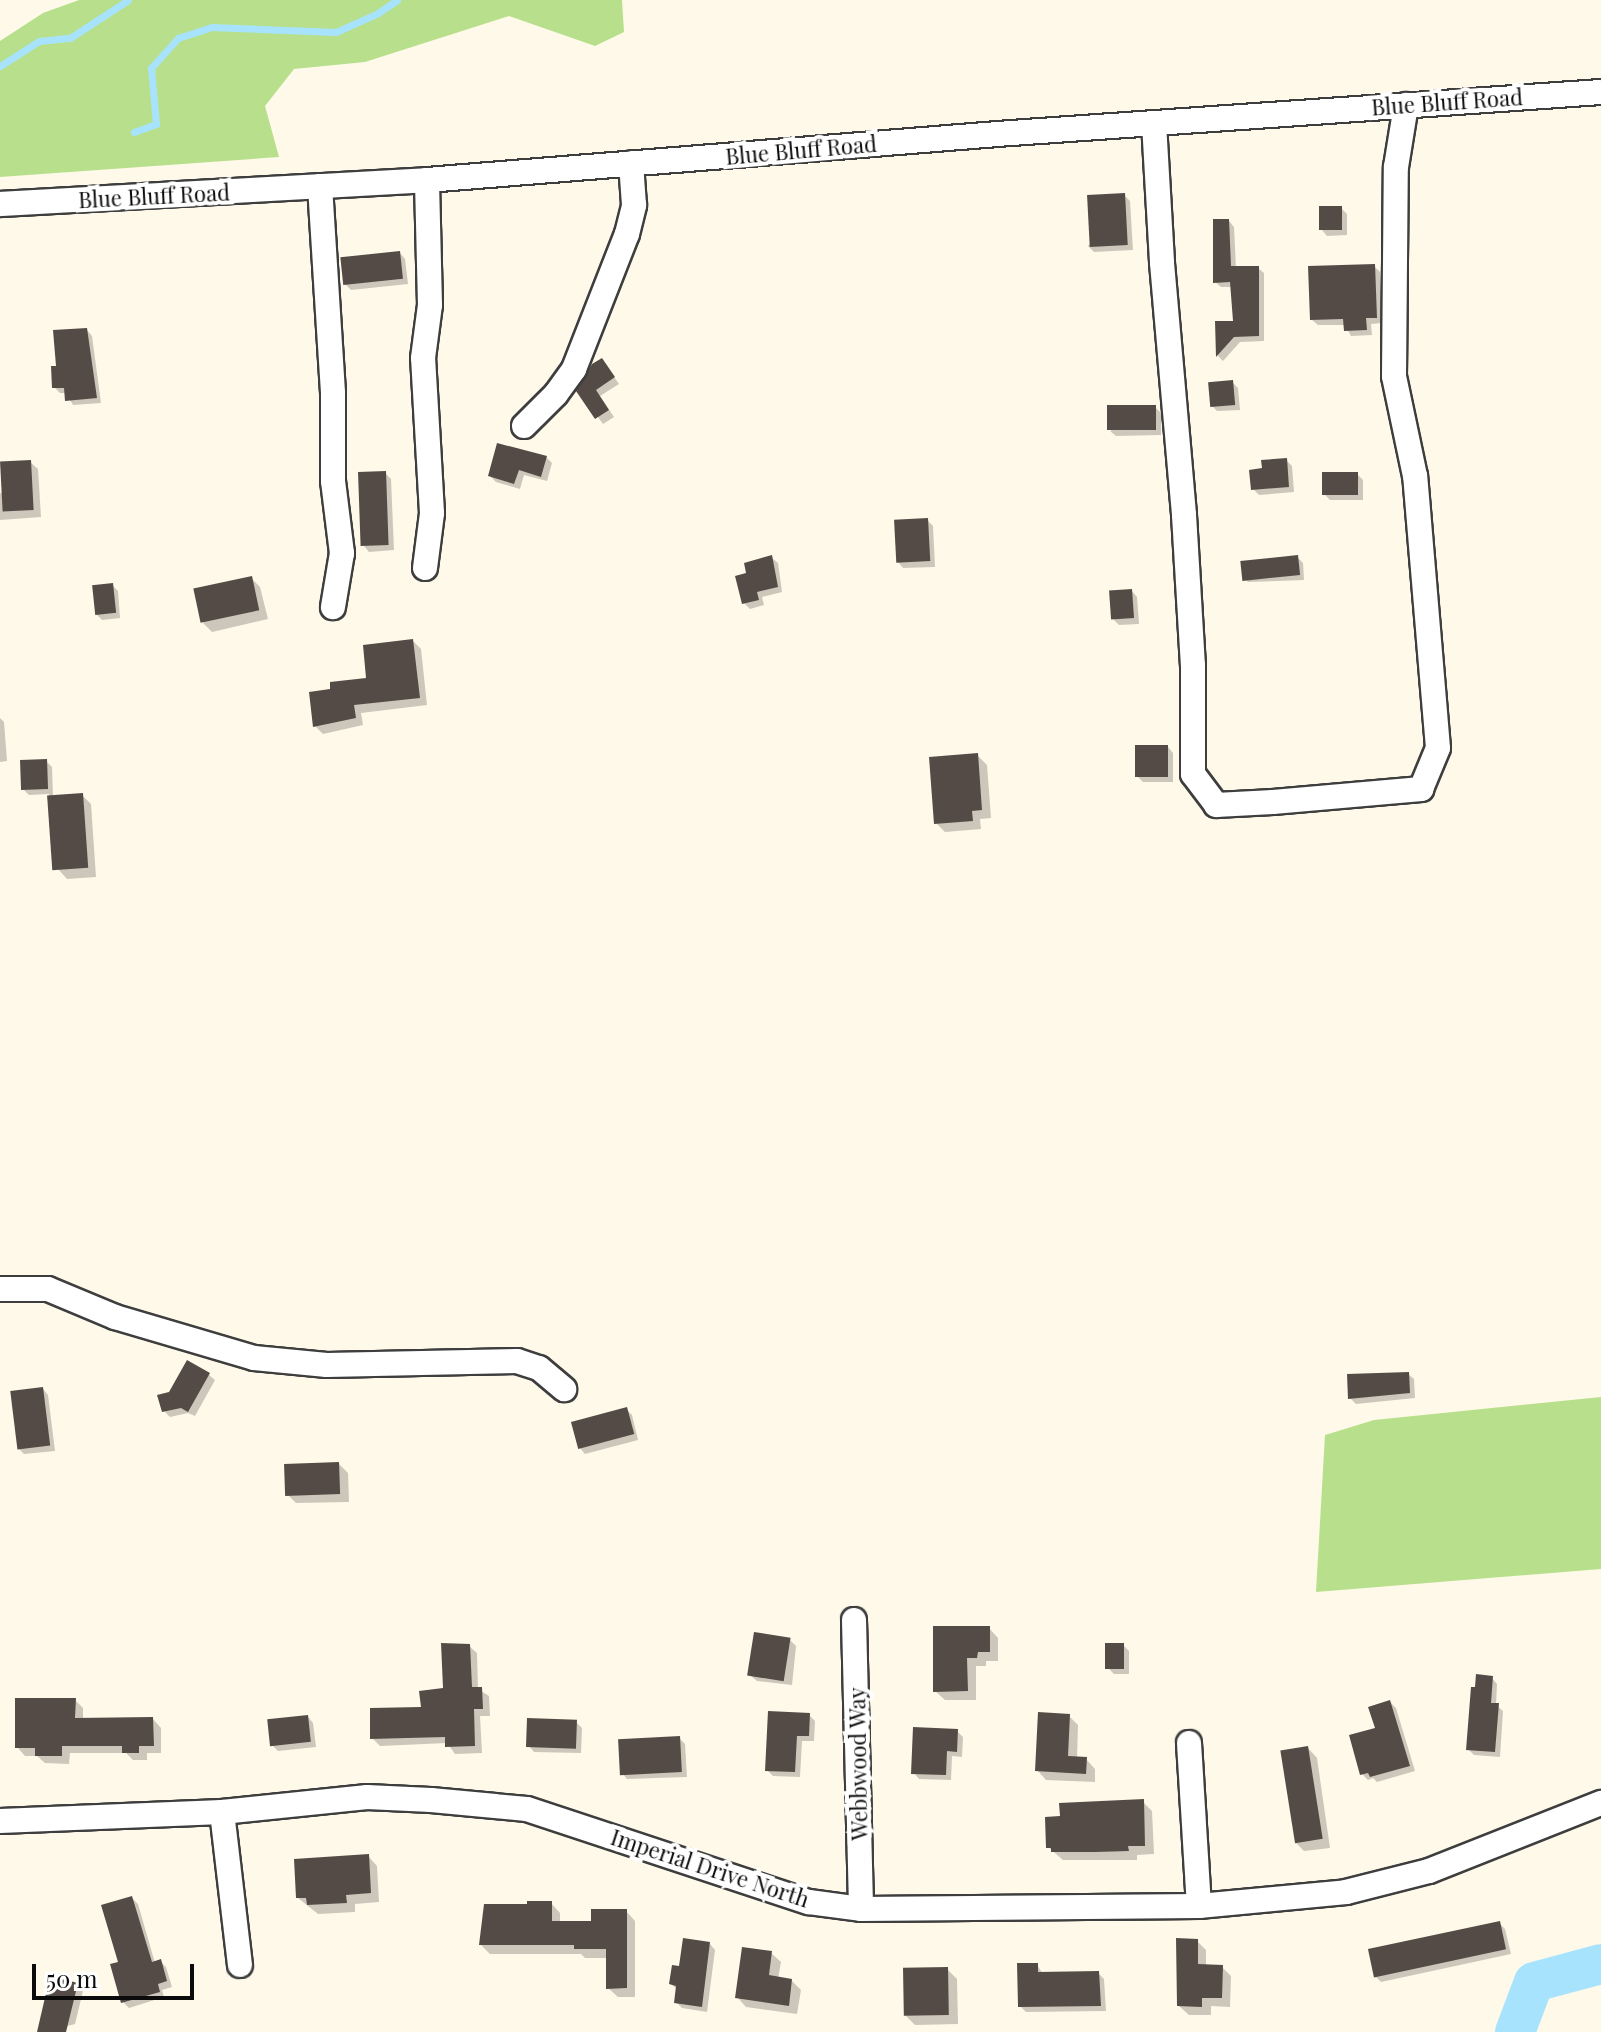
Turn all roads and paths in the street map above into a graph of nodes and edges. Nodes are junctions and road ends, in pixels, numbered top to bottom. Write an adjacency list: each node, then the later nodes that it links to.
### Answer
1 (1601, 92): 2 (street, Blue Bluff Road)
2 (1406, 105): 3 (street, Blue Bluff Road); 3 (street)
3 (1154, 123): 4 (street, Blue Bluff Road)
4 (631, 163): 5 (street, Blue Bluff Road); 8 (street)
5 (427, 180): 6 (street, Blue Bluff Road); 9 (street)
6 (320, 186): 7 (street, Blue Bluff Road); 10 (street)
7 (0, 204)
8 (524, 426)
9 (425, 568)
10 (333, 607)
11 (0, 1289): 12 (street)
12 (564, 1389)
13 (854, 1620): 19 (street, Webbwood Way)
14 (1189, 1743): 18 (street)
15 (1601, 1803): 18 (street, Imperial Drive North)
16 (222, 1812): 17 (street, Imperial Drive North); 19 (street, Imperial Drive North); 20 (street)
17 (0, 1821)
18 (1199, 1906): 19 (street, Imperial Drive North)
19 (861, 1909)
20 (240, 1965)

